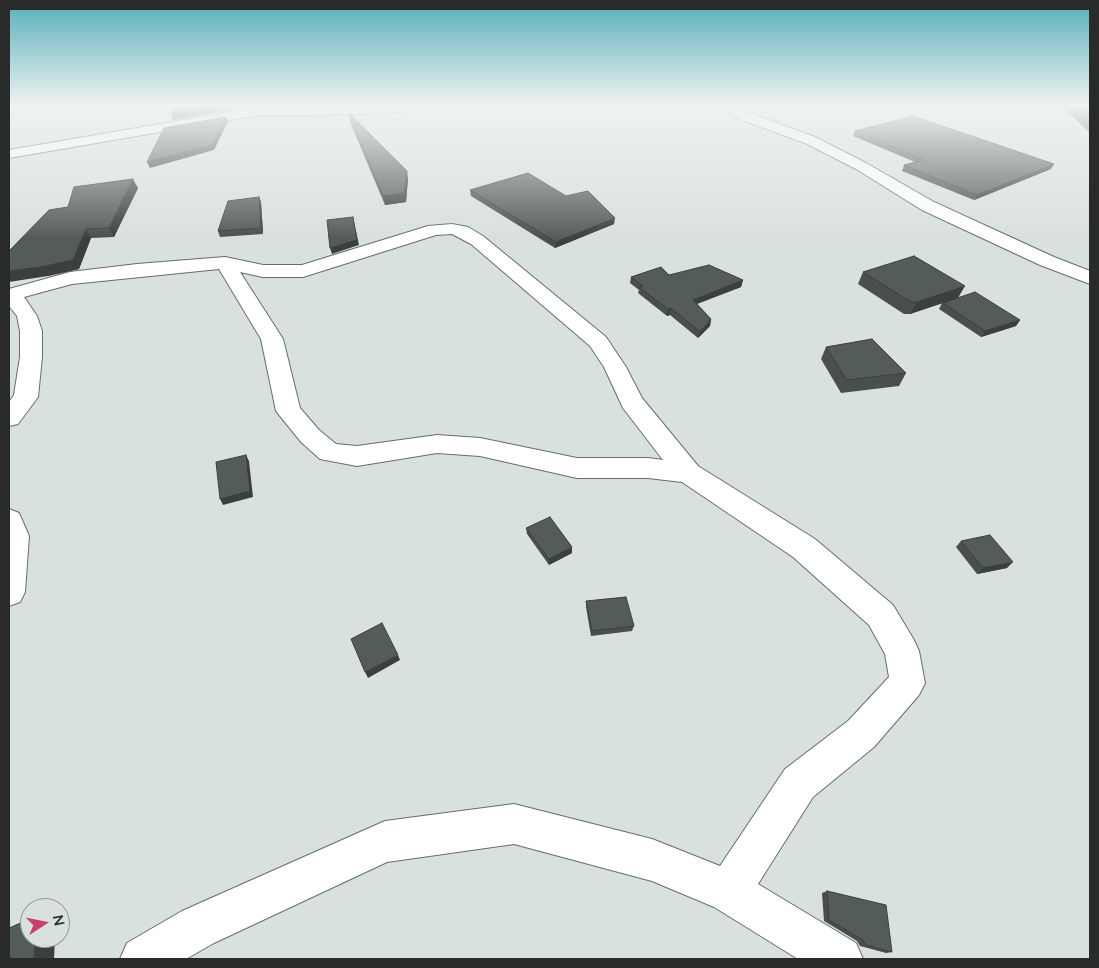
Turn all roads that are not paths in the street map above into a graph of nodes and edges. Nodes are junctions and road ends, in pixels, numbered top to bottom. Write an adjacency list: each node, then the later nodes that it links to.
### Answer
1 (36, 149): 3 (street)
2 (828, 149): 5 (street)
3 (9, 154)
4 (225, 263): 6 (street); 8 (street); 8 (street)
5 (1090, 278)
6 (9, 295): 7 (street)
7 (9, 418)
8 (688, 473): 11 (street)
9 (9, 521): 10 (street)
10 (9, 592)
11 (729, 892): 12 (street); 13 (street)
12 (144, 959)
13 (840, 959)

